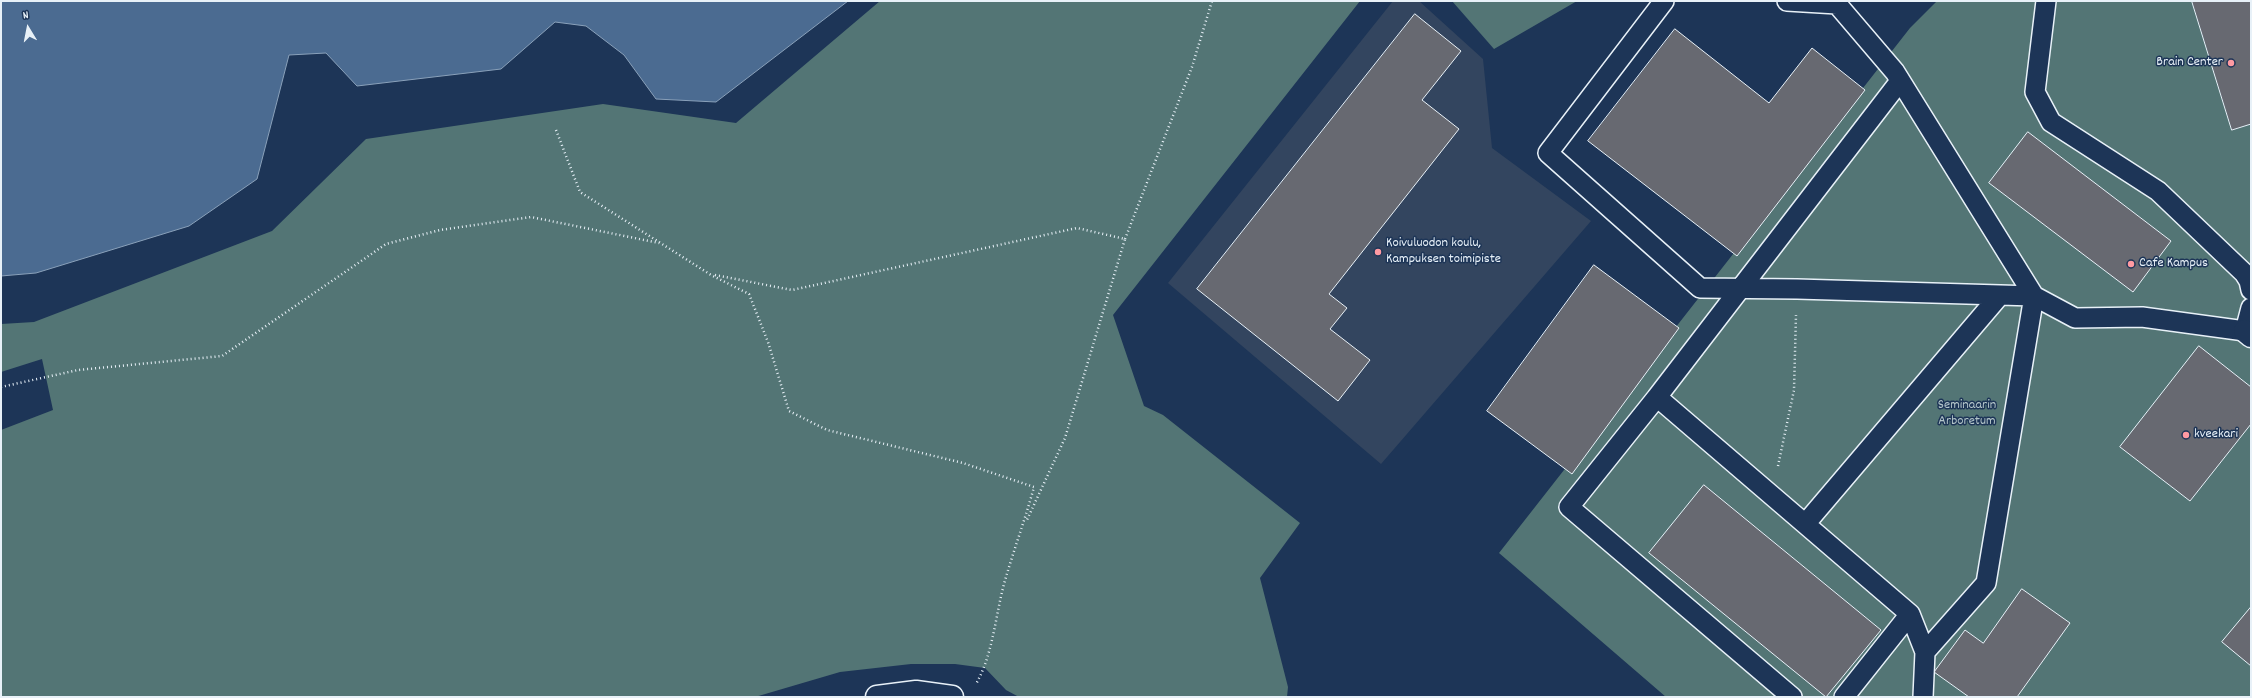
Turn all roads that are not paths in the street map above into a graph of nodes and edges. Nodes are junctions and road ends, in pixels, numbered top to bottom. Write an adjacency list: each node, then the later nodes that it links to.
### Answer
1 (1664, 1): 6 (lane)
2 (1787, 1): 4 (lane)
3 (2046, 1): 7 (lane)
4 (1837, 3): 5 (lane)
5 (1900, 81): 6 (lane); 9 (lane)
6 (1741, 288): 8 (lane); 12 (lane)
7 (2251, 290)
8 (2000, 295): 9 (lane); 13 (lane)
9 (2034, 296): 11 (lane); 15 (lane)
10 (2251, 308): 11 (lane)
11 (2248, 334)
12 (1657, 397): 13 (lane); 18 (lane)
13 (1806, 523): 14 (lane)
14 (1910, 614): 15 (lane); 19 (lane)
15 (1925, 652): 20 (lane)
16 (877, 697): 17 (street)
17 (952, 697)
18 (1792, 697)
19 (1844, 697)
20 (1923, 697)

